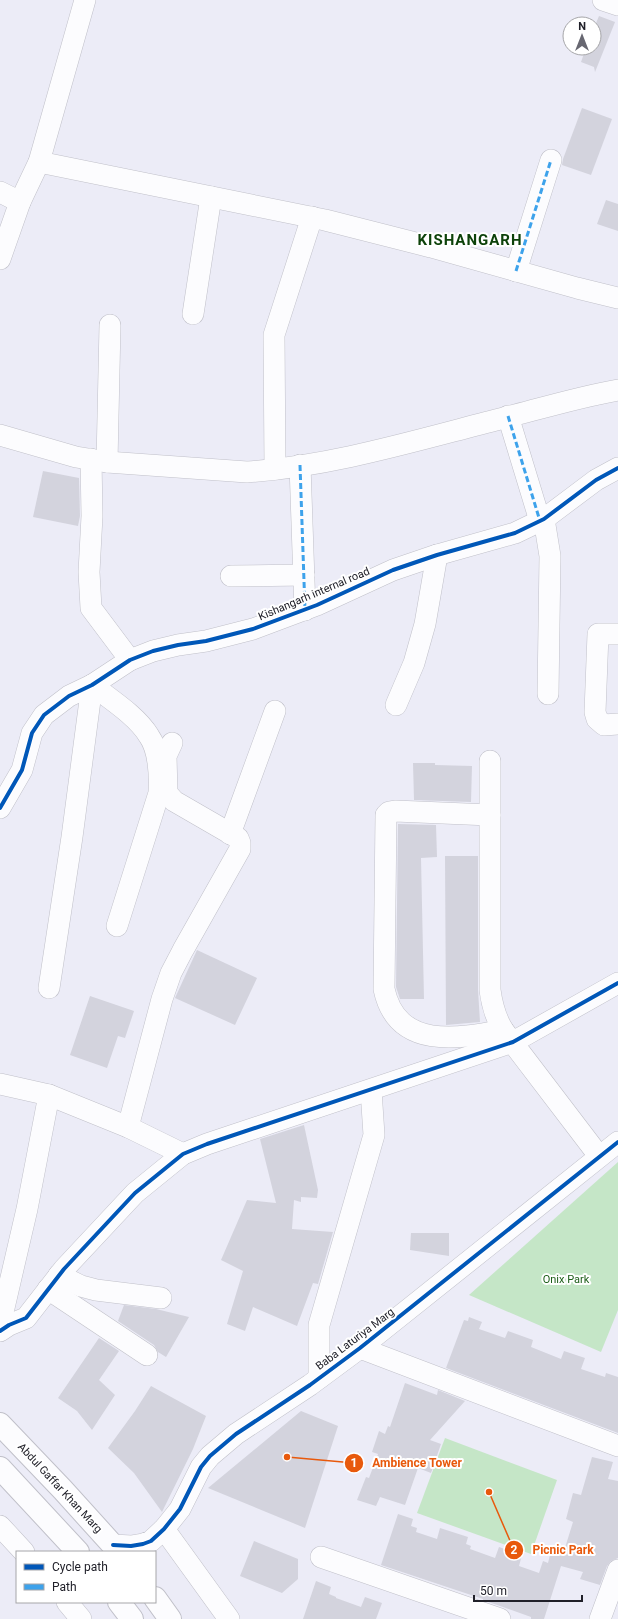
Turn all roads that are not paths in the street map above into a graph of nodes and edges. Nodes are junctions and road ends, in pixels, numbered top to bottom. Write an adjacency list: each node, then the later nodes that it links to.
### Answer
1 (85, 0): 5 (street)
2 (603, 0): 3 (street)
3 (618, 5)
4 (551, 160): 11 (street)
5 (39, 162): 7 (street); 8 (street)
6 (0, 192): 8 (street)
7 (211, 197): 9 (street); 13 (street)
8 (20, 202): 10 (street)
9 (312, 217): 11 (street); 21 (street)
10 (0, 259)
11 (516, 271): 12 (street)
12 (618, 298)
13 (193, 314)
14 (110, 324): 18 (street)
15 (618, 390): 16 (street)
16 (508, 416): 19 (street); 22 (street)
17 (0, 435): 18 (street)
18 (99, 461): 21 (street); 28 (street)
19 (300, 465): 21 (street); 24 (street)
20 (618, 468): 22 (street, Kishangarh internal road)
21 (275, 469)
22 (542, 520): 23 (street, Kishangarh internal road); 30 (street)
23 (437, 555): 26 (street, Kishangarh internal road); 31 (street)
24 (304, 575): 25 (street); 26 (street)
25 (231, 576)
26 (305, 610): 28 (street, Kishangarh internal road)
27 (618, 634): 33 (street)
28 (130, 660): 29 (street, Kishangarh internal road)
29 (92, 685): 36 (street, Kishangarh internal road); 39 (street); 41 (street)
30 (548, 694)
31 (396, 704)
32 (275, 711): 38 (street)
33 (614, 730)
34 (172, 743): 38 (street)
35 (490, 761): 37 (street)
36 (0, 808)
37 (490, 815): 42 (street); 42 (street)
38 (230, 834): 46 (street)
39 (117, 926)
40 (618, 983): 42 (street)
41 (49, 988)
42 (508, 1036): 44 (street); 49 (street)
43 (0, 1084): 45 (street)
44 (371, 1090): 48 (street); 56 (street)
45 (49, 1095): 46 (street); 52 (street)
46 (128, 1127): 48 (street)
47 (618, 1142): 49 (street, Baba Laturiya Marg)
48 (183, 1154): 50 (street)
49 (599, 1156): 54 (street, Baba Laturiya Marg)
50 (54, 1282): 51 (street); 53 (street); 55 (street)
51 (161, 1298)
52 (0, 1325)
53 (0, 1331)
54 (360, 1348): 56 (street, Baba Laturiya Marg); 58 (street)
55 (147, 1355)
56 (319, 1378): 61 (street, Baba Laturiya Marg)
57 (0, 1424): 62 (main road, Abdul Gaffar Khan Marg)
58 (618, 1446)
59 (0, 1468): 64 (main road)
60 (0, 1526): 63 (street)
61 (164, 1529): 62 (street, Baba Laturiya Marg); 73 (street)
62 (116, 1548)
63 (23, 1551)
64 (77, 1551)
65 (321, 1557): 74 (street)
66 (618, 1570): 75 (street)
67 (156, 1599): 72 (main road)
68 (68, 1603): 70 (street)
69 (120, 1603): 71 (main road)
70 (81, 1619)
71 (132, 1619)
72 (170, 1619)
73 (229, 1619)
74 (500, 1619)
75 (600, 1619)

